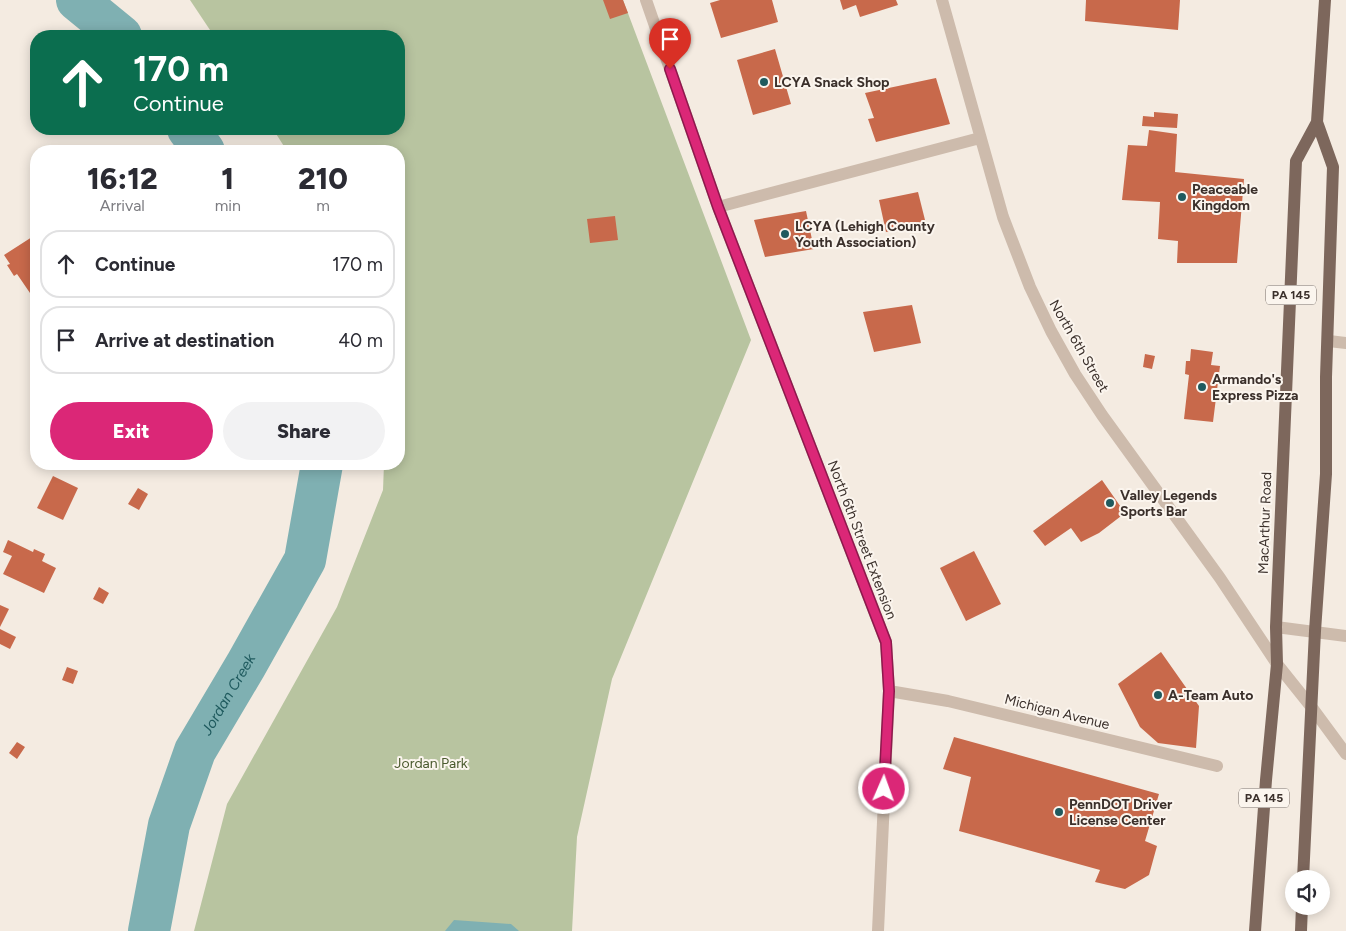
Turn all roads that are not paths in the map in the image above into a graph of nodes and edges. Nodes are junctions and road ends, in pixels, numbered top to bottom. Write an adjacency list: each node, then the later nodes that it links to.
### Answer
1 (646, 0): 6 (street, North 6th Street Extension)
2 (942, 0): 5 (street, North 6th Street)
3 (1325, 0): 4 (main road, MacArthur Road / PA 145)
4 (1317, 122): 7 (main road, MacArthur Road / PA 145); 9 (main road, MacArthur Road / PA 145)
5 (980, 138): 6 (street); 12 (street, North 6th Street)
6 (718, 207): 13 (street, North 6th Street Extension)
7 (1329, 341): 8 (street); 10 (main road, MacArthur Road / PA 145)
8 (1346, 343)
9 (1276, 627): 10 (street); 12 (main road, MacArthur Road / PA 145)
10 (1315, 631): 11 (street); 14 (main road, MacArthur Road / PA 145)
11 (1346, 636)
12 (1277, 664): 14 (street, North 6th Street); 20 (main road, MacArthur Road / PA 145)
13 (889, 691): 16 (street, Michigan Avenue); 19 (street, North 6th Street Extension)
14 (1313, 709): 15 (street, North 6th Street); 17 (main road, MacArthur Road / PA 145)
15 (1346, 754)
16 (1217, 766)
17 (1304, 870)
18 (1301, 915): 21 (main road)
19 (878, 931)
20 (1256, 931)
21 (1300, 931)

